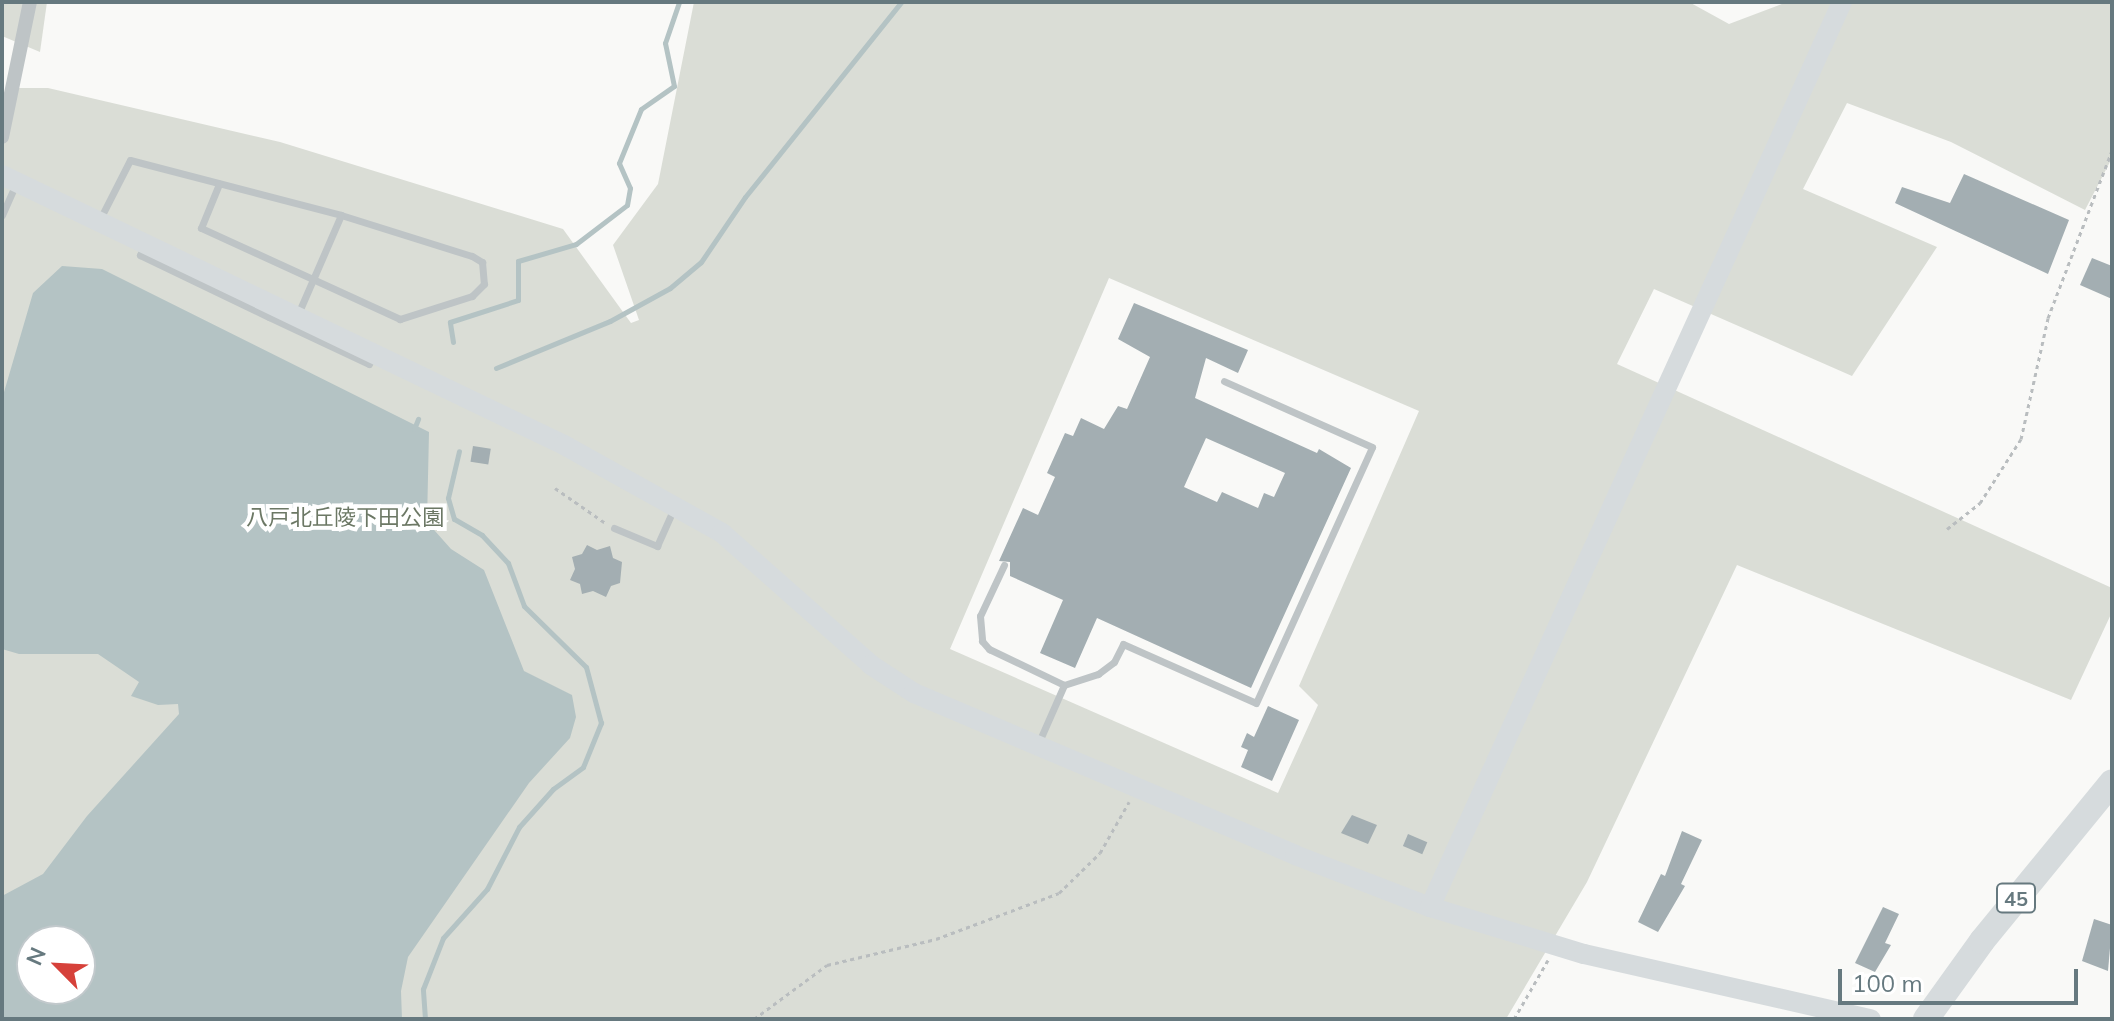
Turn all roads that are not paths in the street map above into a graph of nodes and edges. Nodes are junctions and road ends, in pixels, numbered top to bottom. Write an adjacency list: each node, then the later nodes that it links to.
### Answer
1 (30, 2): 3 (street)
2 (1842, 2): 20 (street)
3 (2, 137)
4 (9, 178): 6 (lane); 8 (street)
5 (219, 184): 7 (lane); 8 (lane); 10 (lane)
6 (2, 215)
7 (341, 215): 10 (lane); 10 (lane)
8 (99, 221): 9 (street)
9 (145, 243): 11 (street); 12 (lane)
10 (313, 278): 11 (lane)
11 (297, 316): 12 (street)
12 (374, 353): 14 (street)
13 (1224, 381): 17 (lane)
14 (675, 506): 15 (lane); 18 (street)
15 (614, 528)
16 (1004, 565): 17 (lane)
17 (1064, 685): 18 (lane)
18 (1037, 746): 20 (street)
19 (2112, 782): 22 (highway, 45)
20 (1430, 907): 21 (street)
21 (1871, 1019)
22 (1926, 1019)

